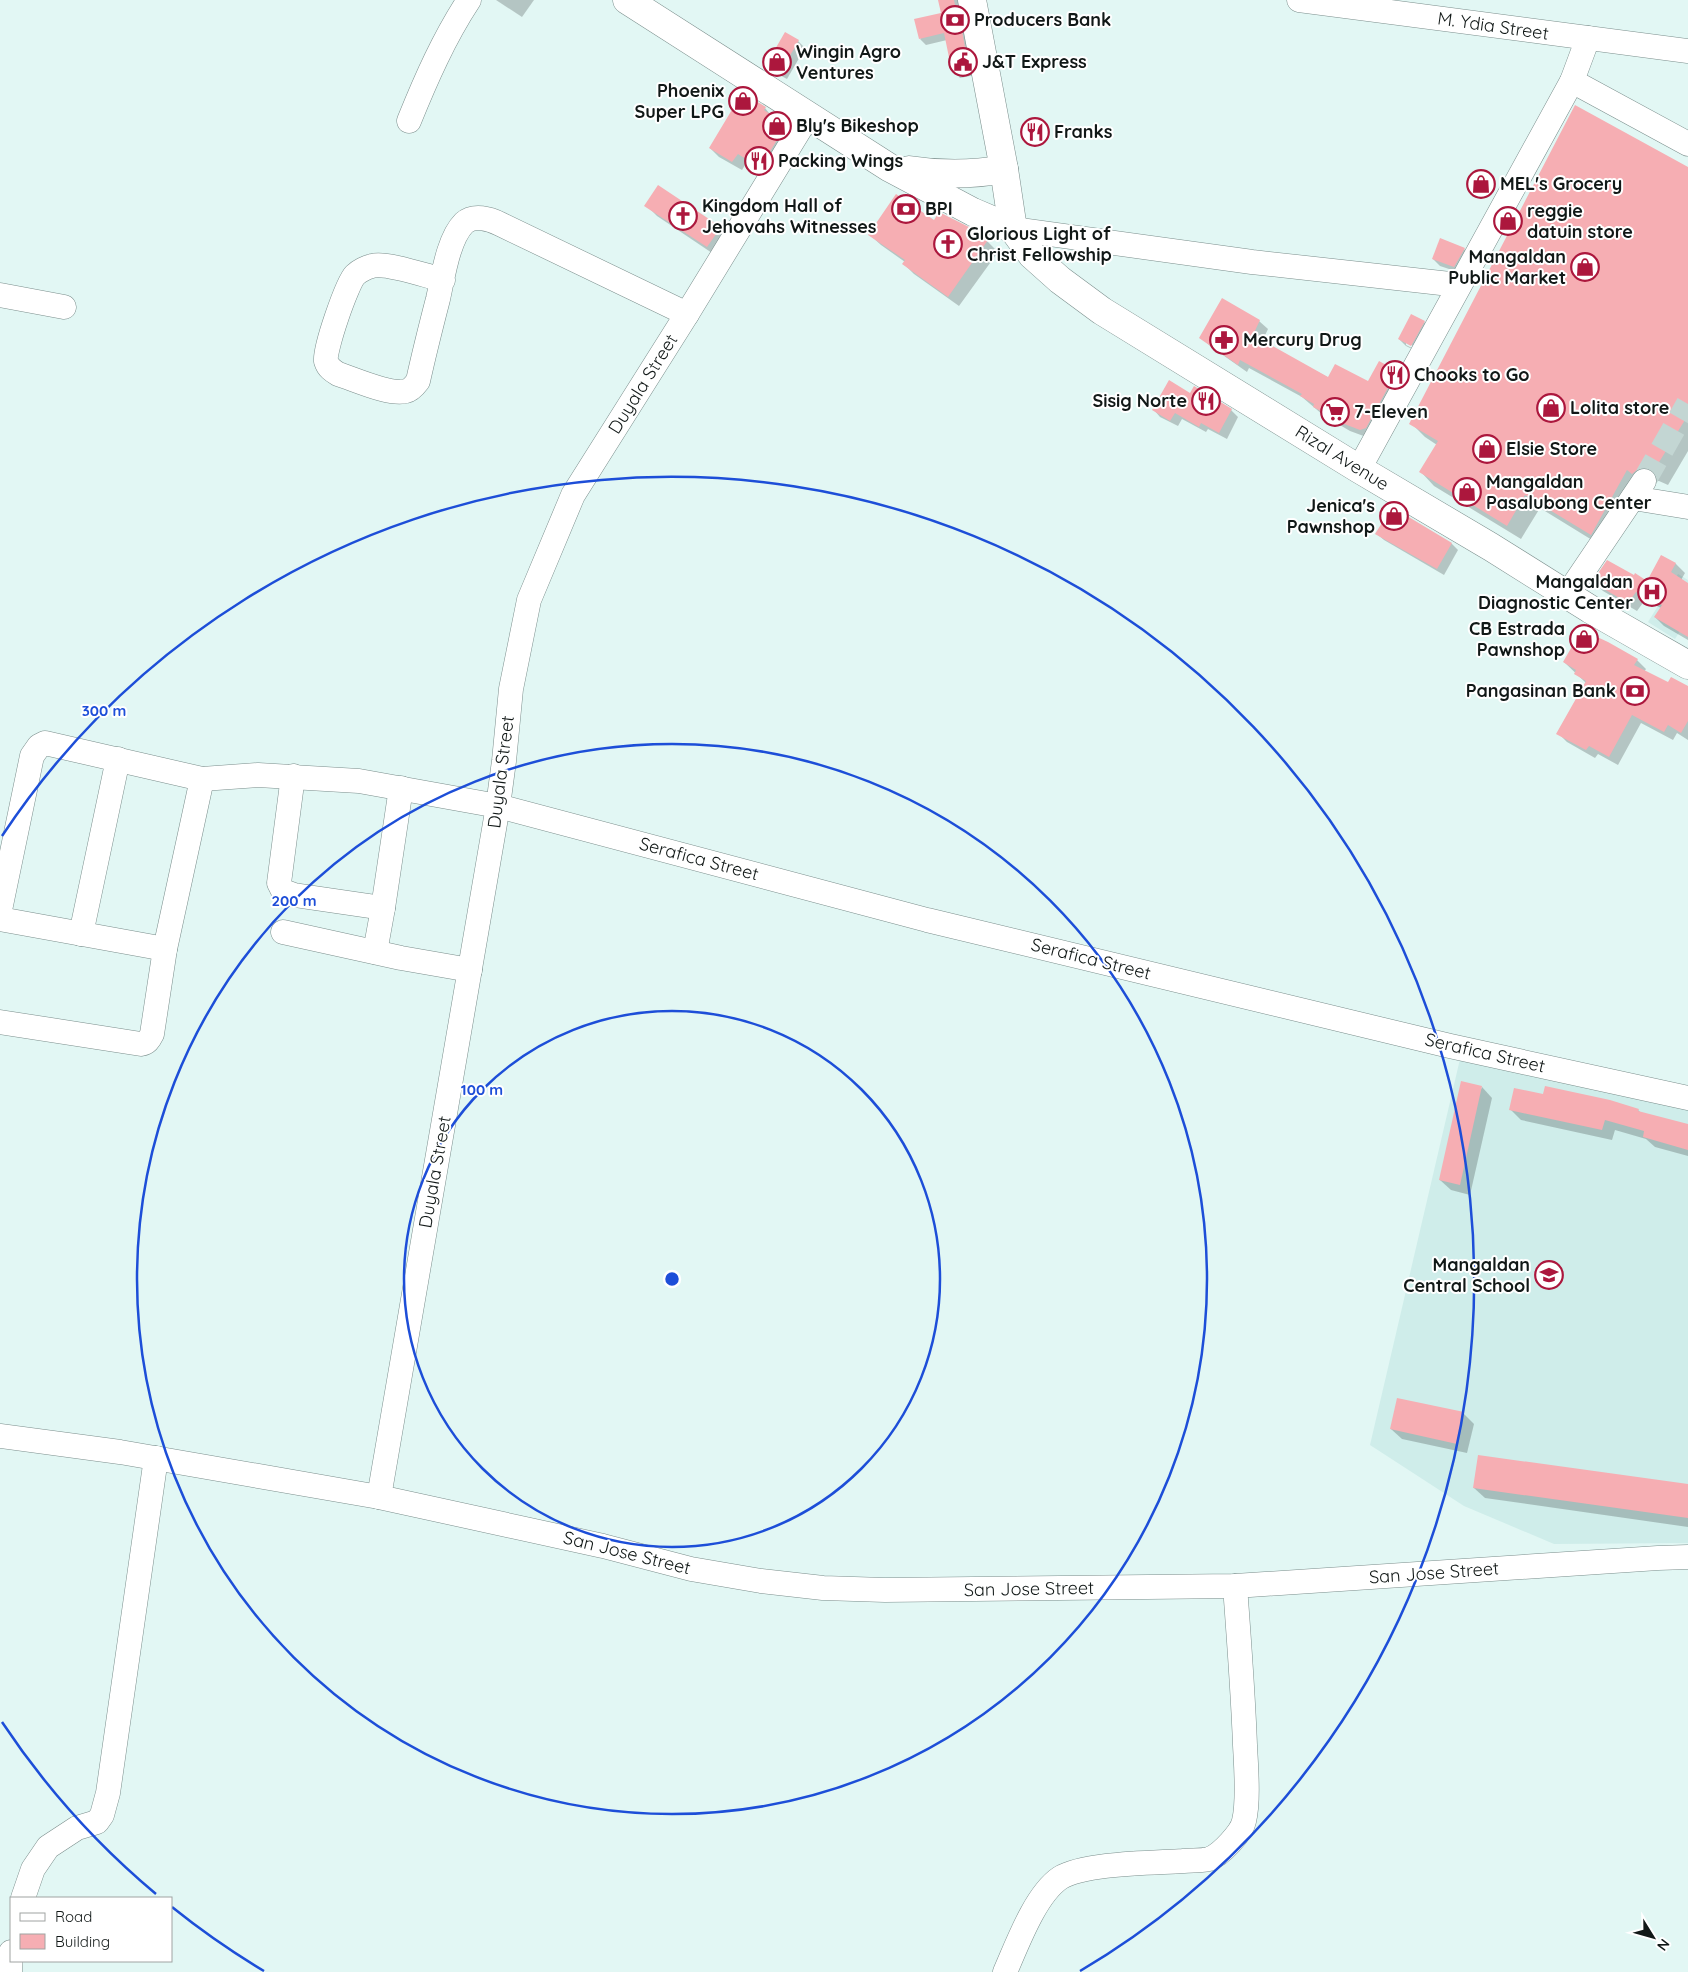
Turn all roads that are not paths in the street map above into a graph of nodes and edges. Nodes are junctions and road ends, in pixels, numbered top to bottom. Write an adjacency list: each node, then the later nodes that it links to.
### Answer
1 (469, 0): 9 (street)
2 (627, 0): 8 (main road)
3 (972, 0): 12 (main road)
4 (1299, 0): 5 (street, M. Ydia Street)
5 (1588, 38): 6 (street, M. Ydia Street); 7 (street)
6 (1688, 52)
7 (1572, 81): 10 (street); 15 (street)
8 (808, 116): 11 (main road); 18 (street, Duyala Street)
9 (409, 120)
10 (1688, 144)
11 (890, 168): 12 (main road); 13 (main road)
12 (1004, 170): 13 (main road)
13 (1012, 229): 15 (street); 19 (main road, Rizal Avenue)
14 (443, 280): 14 (street); 18 (street)
15 (1459, 285): 19 (street)
16 (0, 295): 17 (street)
17 (64, 307)
18 (687, 314): 27 (street, Duyala Street)
19 (1359, 469): 21 (main road, Rizal Avenue)
20 (1688, 507): 21 (street)
21 (1567, 595): 22 (main road, Rizal Avenue)
22 (1688, 665)
23 (118, 759): 25 (street, Serafica Street); 29 (street, Serafica Street); 32 (street)
24 (293, 776): 25 (street, Serafica Street); 26 (street, Serafica Street); 28 (street)
25 (202, 779): 33 (street)
26 (400, 788): 27 (street, Serafica Street); 28 (street)
27 (498, 806): 35 (street, Duyala Street); 37 (street, Serafica Street)
28 (383, 908): 34 (street)
29 (0, 910)
30 (0, 919): 32 (street)
31 (283, 932): 34 (street)
32 (81, 934): 33 (street)
33 (166, 949): 36 (street)
34 (375, 952): 35 (street)
35 (470, 970): 40 (street, Duyala Street)
36 (0, 1022)
37 (1688, 1098)
38 (0, 1436): 39 (street, San Jose Street)
39 (156, 1458): 40 (street, San Jose Street); 43 (street)
40 (379, 1497): 42 (street, San Jose Street)
41 (1688, 1558): 42 (street, San Jose Street)
42 (1235, 1586): 44 (street)
43 (23, 1897)
44 (1005, 1972)

